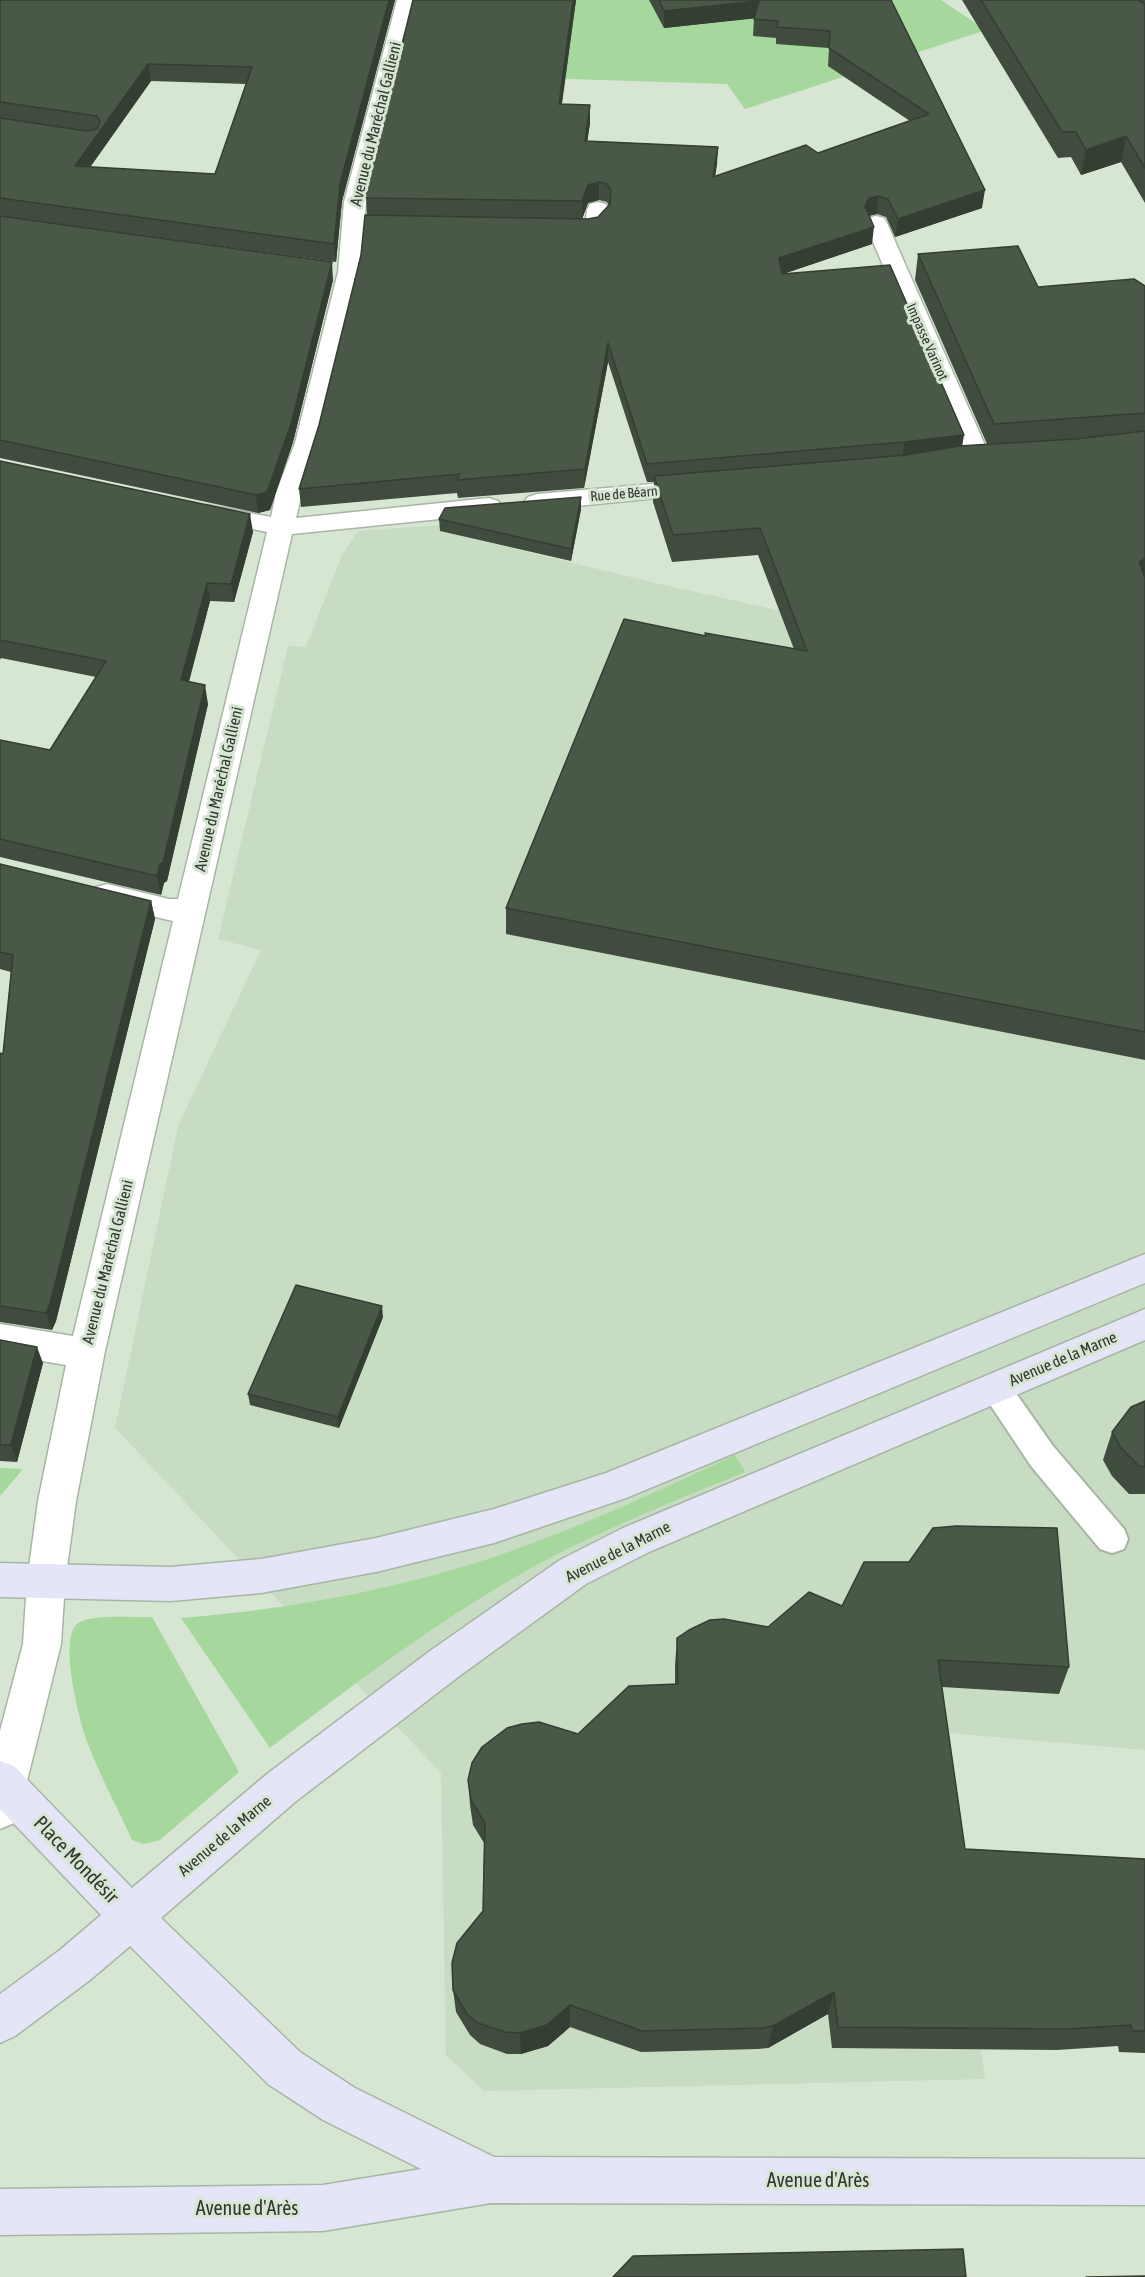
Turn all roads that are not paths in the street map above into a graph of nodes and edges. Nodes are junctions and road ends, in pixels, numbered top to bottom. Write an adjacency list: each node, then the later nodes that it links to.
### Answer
1 (407, 0): 8 (street, Avenue du Maréchal Gallieni)
2 (598, 209): 4 (street)
3 (876, 223): 5 (street, Impasse Varinot)
4 (541, 228)
5 (980, 461)
6 (725, 486): 8 (street, Rue de Béarn)
7 (185, 508): 8 (street, Rue de Béarn)
8 (283, 527): 10 (street, Avenue du Maréchal Gallieni)
9 (79, 888): 10 (street)
10 (191, 909): 14 (street, Avenue du Maréchal Gallieni)
11 (1145, 1268): 18 (main road)
12 (1145, 1324): 15 (main road, Avenue de la Marne)
13 (0, 1339): 14 (street)
14 (87, 1351): 18 (street, Avenue du Maréchal Gallieni)
15 (995, 1388): 16 (lane); 20 (main road, Avenue de la Marne)
16 (1112, 1539)
17 (0, 1580): 18 (main road)
18 (46, 1582): 19 (street, Place Mondésir)
19 (2, 1792): 20 (main road, Place Mondésir)
20 (130, 1916): 21 (main road, Place Mondésir); 22 (main road, Avenue d'Arès)
21 (0, 2021)
22 (491, 2180): 23 (main road, Avenue d'Arès); 24 (main road, Avenue d'Arès)
23 (1145, 2182)
24 (0, 2212)

